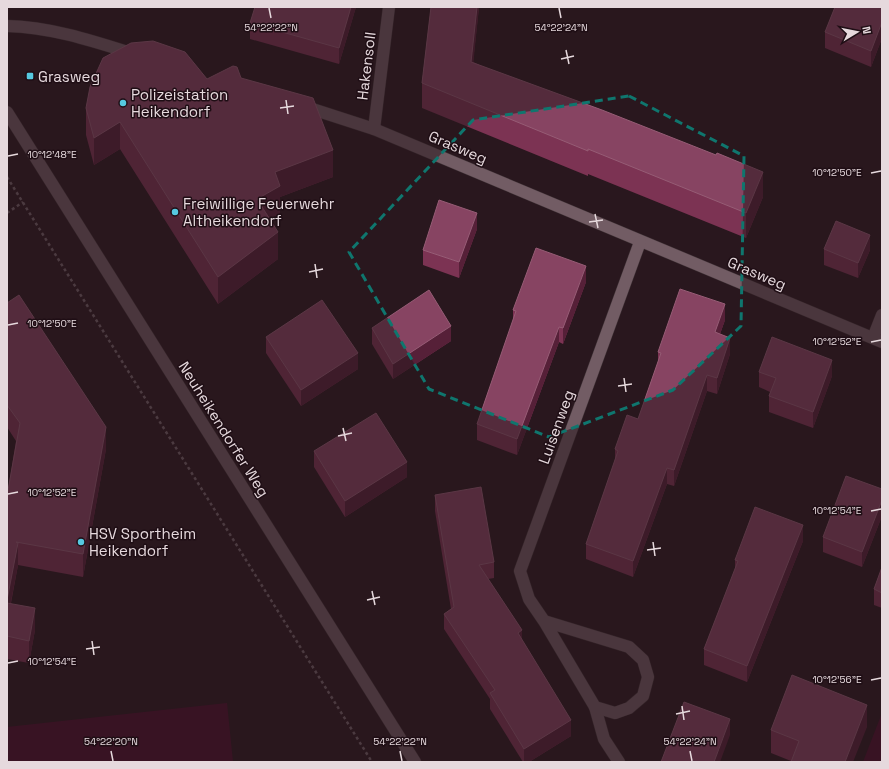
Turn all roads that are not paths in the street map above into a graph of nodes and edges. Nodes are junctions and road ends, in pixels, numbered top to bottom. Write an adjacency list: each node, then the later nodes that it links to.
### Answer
1 (389, 7): 6 (street, Hakensoll)
2 (7, 26): 3 (street)
3 (146, 58)
4 (290, 103): 6 (street, Grasweg)
5 (7, 112): 12 (street, Neuheikendorfer Weg)
6 (374, 129): 7 (street, Grasweg)
7 (640, 242): 9 (street, Grasweg); 10 (street, Luisenweg)
8 (882, 315): 9 (street)
9 (877, 340)
10 (544, 620): 11 (street, Luisenweg); 11 (street)
11 (595, 707): 13 (street, Luisenweg)
12 (415, 762)
13 (619, 762)

